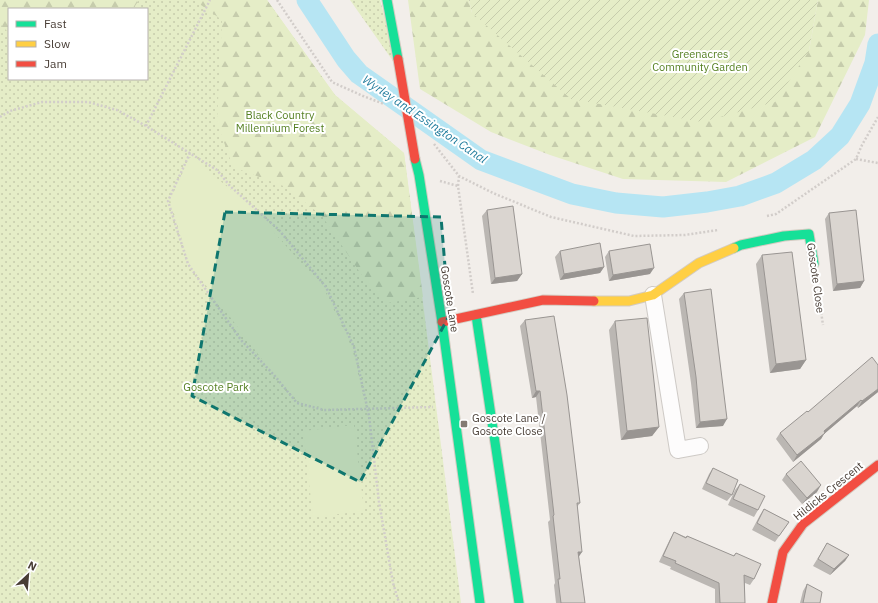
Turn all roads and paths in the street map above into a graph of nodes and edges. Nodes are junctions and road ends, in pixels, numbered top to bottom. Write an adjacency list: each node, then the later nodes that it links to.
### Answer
1 (210, 0): 7 (path)
2 (277, 0): 4 (path)
3 (387, 0): 18 (street, Goscote Lane, bridge)
4 (387, 105)
5 (0, 117): 7 (path)
6 (878, 117): 10 (path)
7 (146, 126): 9 (path)
8 (432, 141): 12 (path)
9 (190, 153): 21 (path); 21 (path)
10 (856, 159): 11 (path); 13 (path)
11 (878, 163)
12 (459, 176): 14 (path); 17 (path)
13 (762, 218)
14 (721, 230)
15 (814, 264): 16 (street, Goscote Close); 19 (path, Goscote Close)
16 (653, 295): 17 (street, Goscote Close); 22 (street)
17 (476, 316): 18 (street, Goscote Close); 26 (street)
18 (442, 322): 25 (street, Goscote Lane)
19 (822, 325)
20 (436, 407): 21 (path)
21 (368, 409): 24 (path)
22 (700, 446)
23 (878, 465): 27 (street, Hildicks Crescent)
24 (399, 603)
25 (480, 603)
26 (519, 603)
27 (772, 603)

